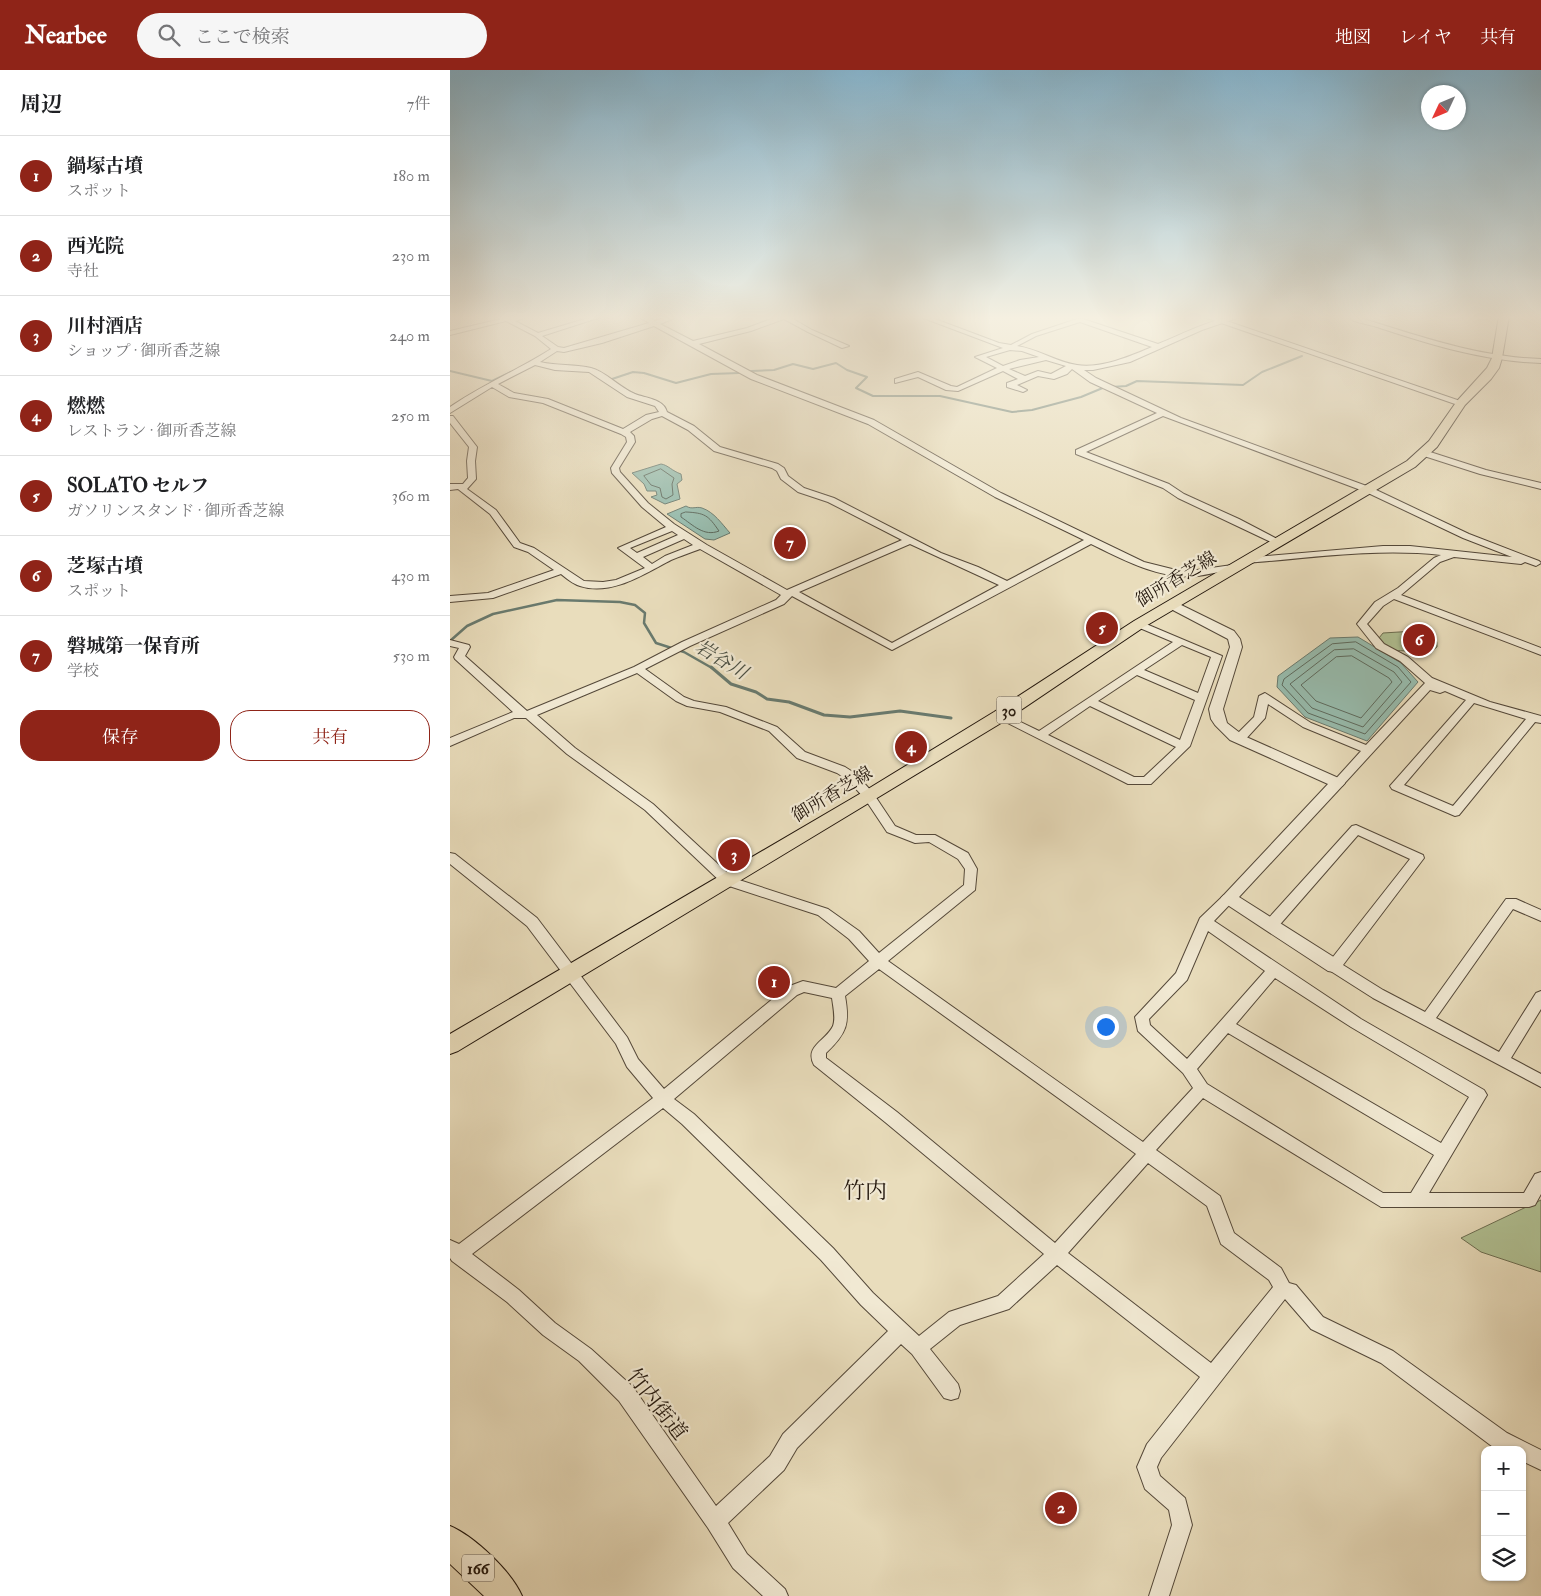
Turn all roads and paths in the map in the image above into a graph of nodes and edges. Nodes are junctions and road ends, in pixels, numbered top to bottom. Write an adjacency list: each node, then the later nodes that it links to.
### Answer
1 (487, 387): 13 (street)
2 (498, 387): 17 (street)
3 (618, 387): 14 (street)
4 (781, 387): 25 (street)
5 (947, 387): 6 (street)
6 (962, 387)
7 (1016, 387): 11 (street)
8 (1108, 387): 15 (street)
9 (1414, 387): 12 (street)
10 (1477, 387): 12 (main road, 御所香芝線 / 30)
11 (1023, 390)
12 (1461, 403): 18 (main road, 御所香芝線 / 30)
13 (450, 411)
14 (663, 413): 17 (street); 26 (street)
15 (1163, 414): 22 (street); 27 (street)
16 (450, 418): 19 (street)
17 (624, 432): 23 (street)
18 (1424, 453): 20 (street); 22 (main road, 御所香芝線 / 30)
19 (465, 486): 21 (street); 34 (street)
20 (1541, 486)
21 (450, 487)
22 (1369, 490): 27 (main road, 御所香芝線 / 30); 32 (street)
23 (674, 527): 24 (street); 30 (street)
24 (687, 535): 28 (street); 30 (street)
25 (1091, 540): 31 (street); 35 (street)
26 (909, 541): 35 (street); 36 (street)
27 (1278, 542): 31 (main road, 御所香芝線 / 30)
28 (702, 545): 33 (street); 36 (street)
29 (1452, 554): 31 (street); 32 (street); 37 (street)
30 (636, 557): 33 (street)
31 (1242, 563): 39 (main road, 御所香芝線 / 30)
32 (1539, 563)
33 (652, 568): 34 (street)
34 (562, 570): 38 (street)
35 (1006, 585): 36 (street)
36 (790, 594): 44 (street)
37 (1393, 595): 43 (street); 51 (street)
38 (450, 599)
39 (1173, 605): 40 (main road, 御所香芝線 / 30); 53 (street)
40 (1139, 624): 41 (street); 50 (main road, 御所香芝線 / 30)
41 (1181, 642): 45 (street); 46 (street)
42 (452, 643): 49 (street)
43 (1541, 652)
44 (638, 669): 49 (street); 58 (street)
45 (1137, 671): 46 (street); 47 (street)
46 (1201, 698): 55 (street)
47 (1090, 702): 52 (street); 55 (street)
48 (1469, 702): 51 (street); 51 (street); 56 (street)
49 (525, 713): 54 (street); 60 (street)
50 (1000, 716): 52 (street); 58 (main road, 御所香芝線 / 30)
51 (1537, 722)
52 (1040, 736): 55 (street)
53 (1239, 739): 56 (street); 57 (street)
54 (450, 742)
55 (1184, 746)
56 (1368, 750): 57 (street)
57 (1338, 783): 61 (street)
58 (868, 796): 60 (main road, 御所香芝線 / 30); 65 (street)
59 (450, 857): 68 (street)
60 (728, 880): 65 (street); 68 (main road, 御所香芝線 / 30)
61 (1229, 898): 63 (street); 64 (street)
62 (1541, 916): 71 (street)
63 (1205, 922): 67 (street); 75 (street)
64 (1271, 925): 66 (street); 66 (street)
65 (879, 962): 69 (street); 79 (street)
66 (1334, 966): 71 (street)
67 (1274, 970): 72 (street); 80 (street)
68 (569, 973): 73 (main road, 御所香芝線 / 30); 78 (street)
69 (838, 994): 78 (street); 84 (street)
70 (1541, 997): 74 (street)
71 (1427, 1020): 74 (street)
72 (1226, 1025): 75 (street); 80 (street)
73 (450, 1045)
74 (1502, 1060): 76 (street)
75 (1188, 1069): 77 (street)
76 (1541, 1081)
77 (1202, 1089): 79 (street); 82 (street)
78 (663, 1099): 83 (street); 86 (street)
79 (1145, 1151): 84 (street); 85 (street)
80 (1444, 1153): 82 (street)
81 (1541, 1179): 82 (street)
82 (1416, 1201)
83 (454, 1252): 93 (street, 竹内街道)
84 (1056, 1254): 87 (street); 88 (street)
85 (1284, 1290): 88 (street); 90 (street)
86 (900, 1332): 87 (street); 93 (street)
87 (918, 1348): 89 (street)
88 (1213, 1376): 97 (street)
89 (951, 1391)
90 (1513, 1446)
91 (1526, 1452): 92 (street)
92 (1541, 1460)
93 (714, 1521): 96 (street, 竹内街道)
94 (450, 1542): 95 (highway, 166)
95 (505, 1596)
96 (778, 1596)
97 (1159, 1596)

